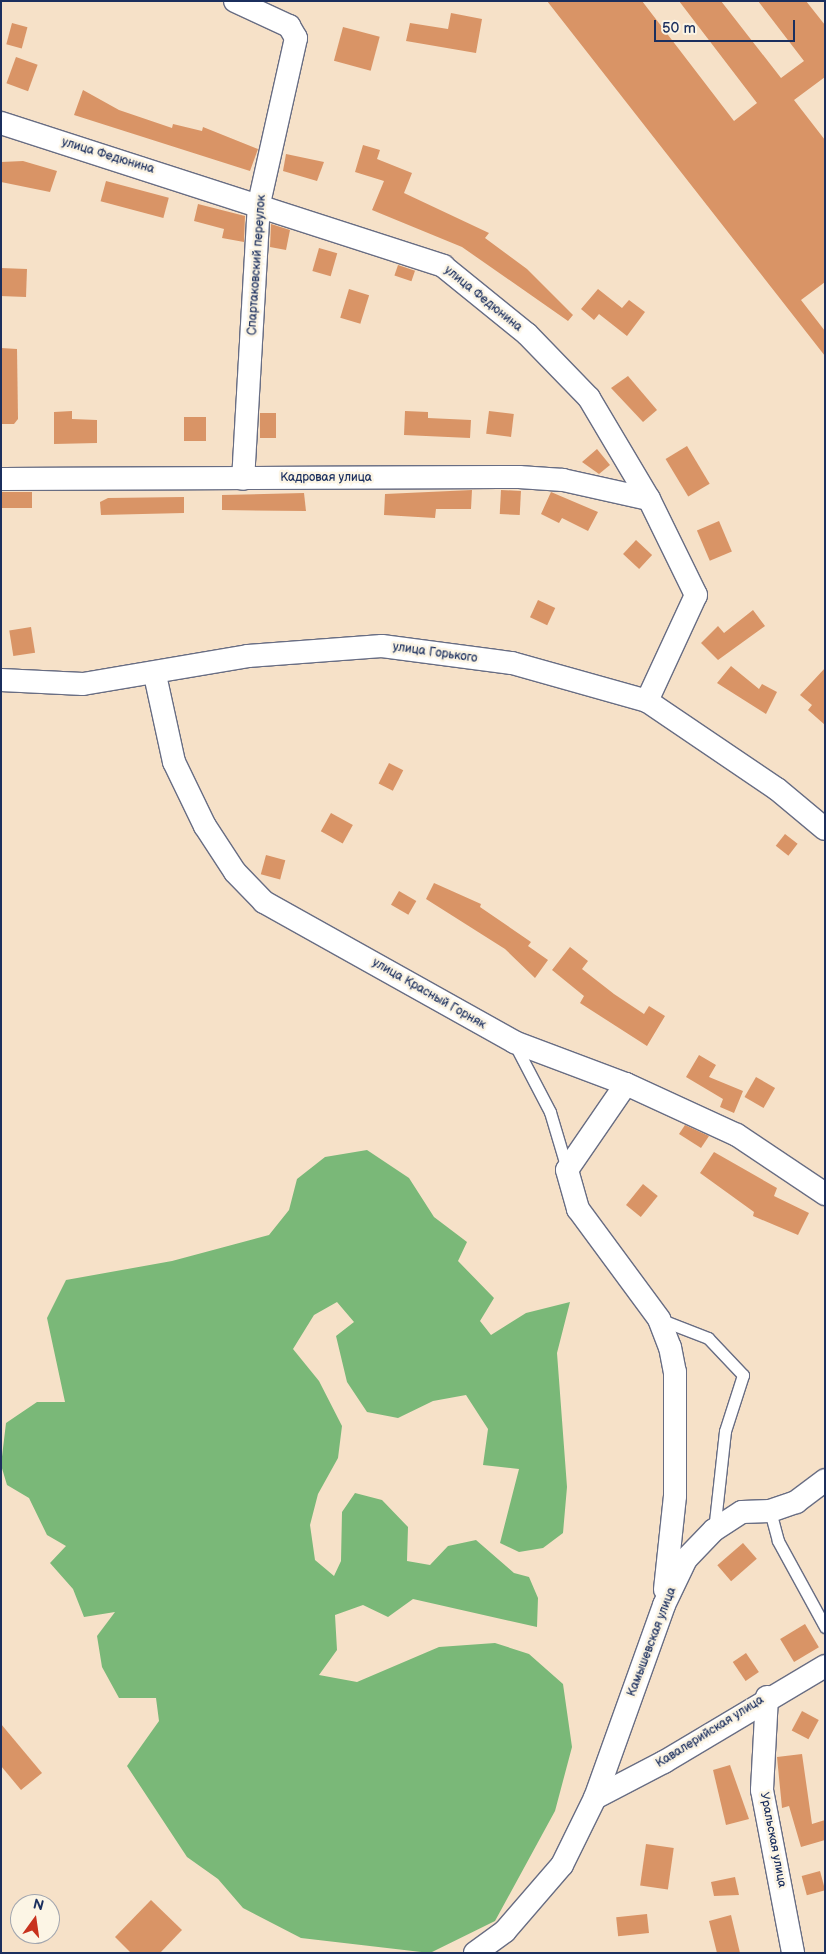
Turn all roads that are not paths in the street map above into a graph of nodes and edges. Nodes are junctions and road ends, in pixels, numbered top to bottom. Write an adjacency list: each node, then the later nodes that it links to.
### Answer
1 (235, 1): 3 (street, Спартаковский переулок)
2 (1, 123): 3 (street, улица Федюнина)
3 (259, 204): 5 (street, Спартаковский переулок); 6 (street, улица Федюнина)
4 (1, 479): 5 (street, Кадровая улица)
5 (243, 479): 6 (street, Кадровая улица)
6 (649, 499): 9 (street, улица Федюнина)
7 (154, 675): 8 (street, улица Горького); 9 (street, улица Горького); 11 (street, улица Красный Горняк)
8 (1, 680)
9 (647, 701): 10 (street, улица Горького)
10 (825, 829)
11 (514, 1042): 12 (street, улица Красный Горняк); 13 (lane)
12 (626, 1084): 13 (street); 14 (street, улица Красный Горняк)
13 (567, 1170): 15 (street)
14 (825, 1194)
15 (660, 1319): 18 (lane); 19 (street)
16 (825, 1480): 17 (street, Камышевская улица)
17 (770, 1510): 18 (street, Камышевская улица); 20 (lane)
18 (714, 1530): 19 (street, Камышевская улица)
19 (664, 1605): 23 (street, Камышевская улица)
20 (825, 1627)
21 (825, 1666): 22 (street, Кавалерийская улица)
22 (768, 1697): 23 (street, Кавалерийская улица); 25 (street, Уральская улица)
23 (595, 1798): 24 (street, Камышевская улица)
24 (475, 1953)
25 (793, 1953)

